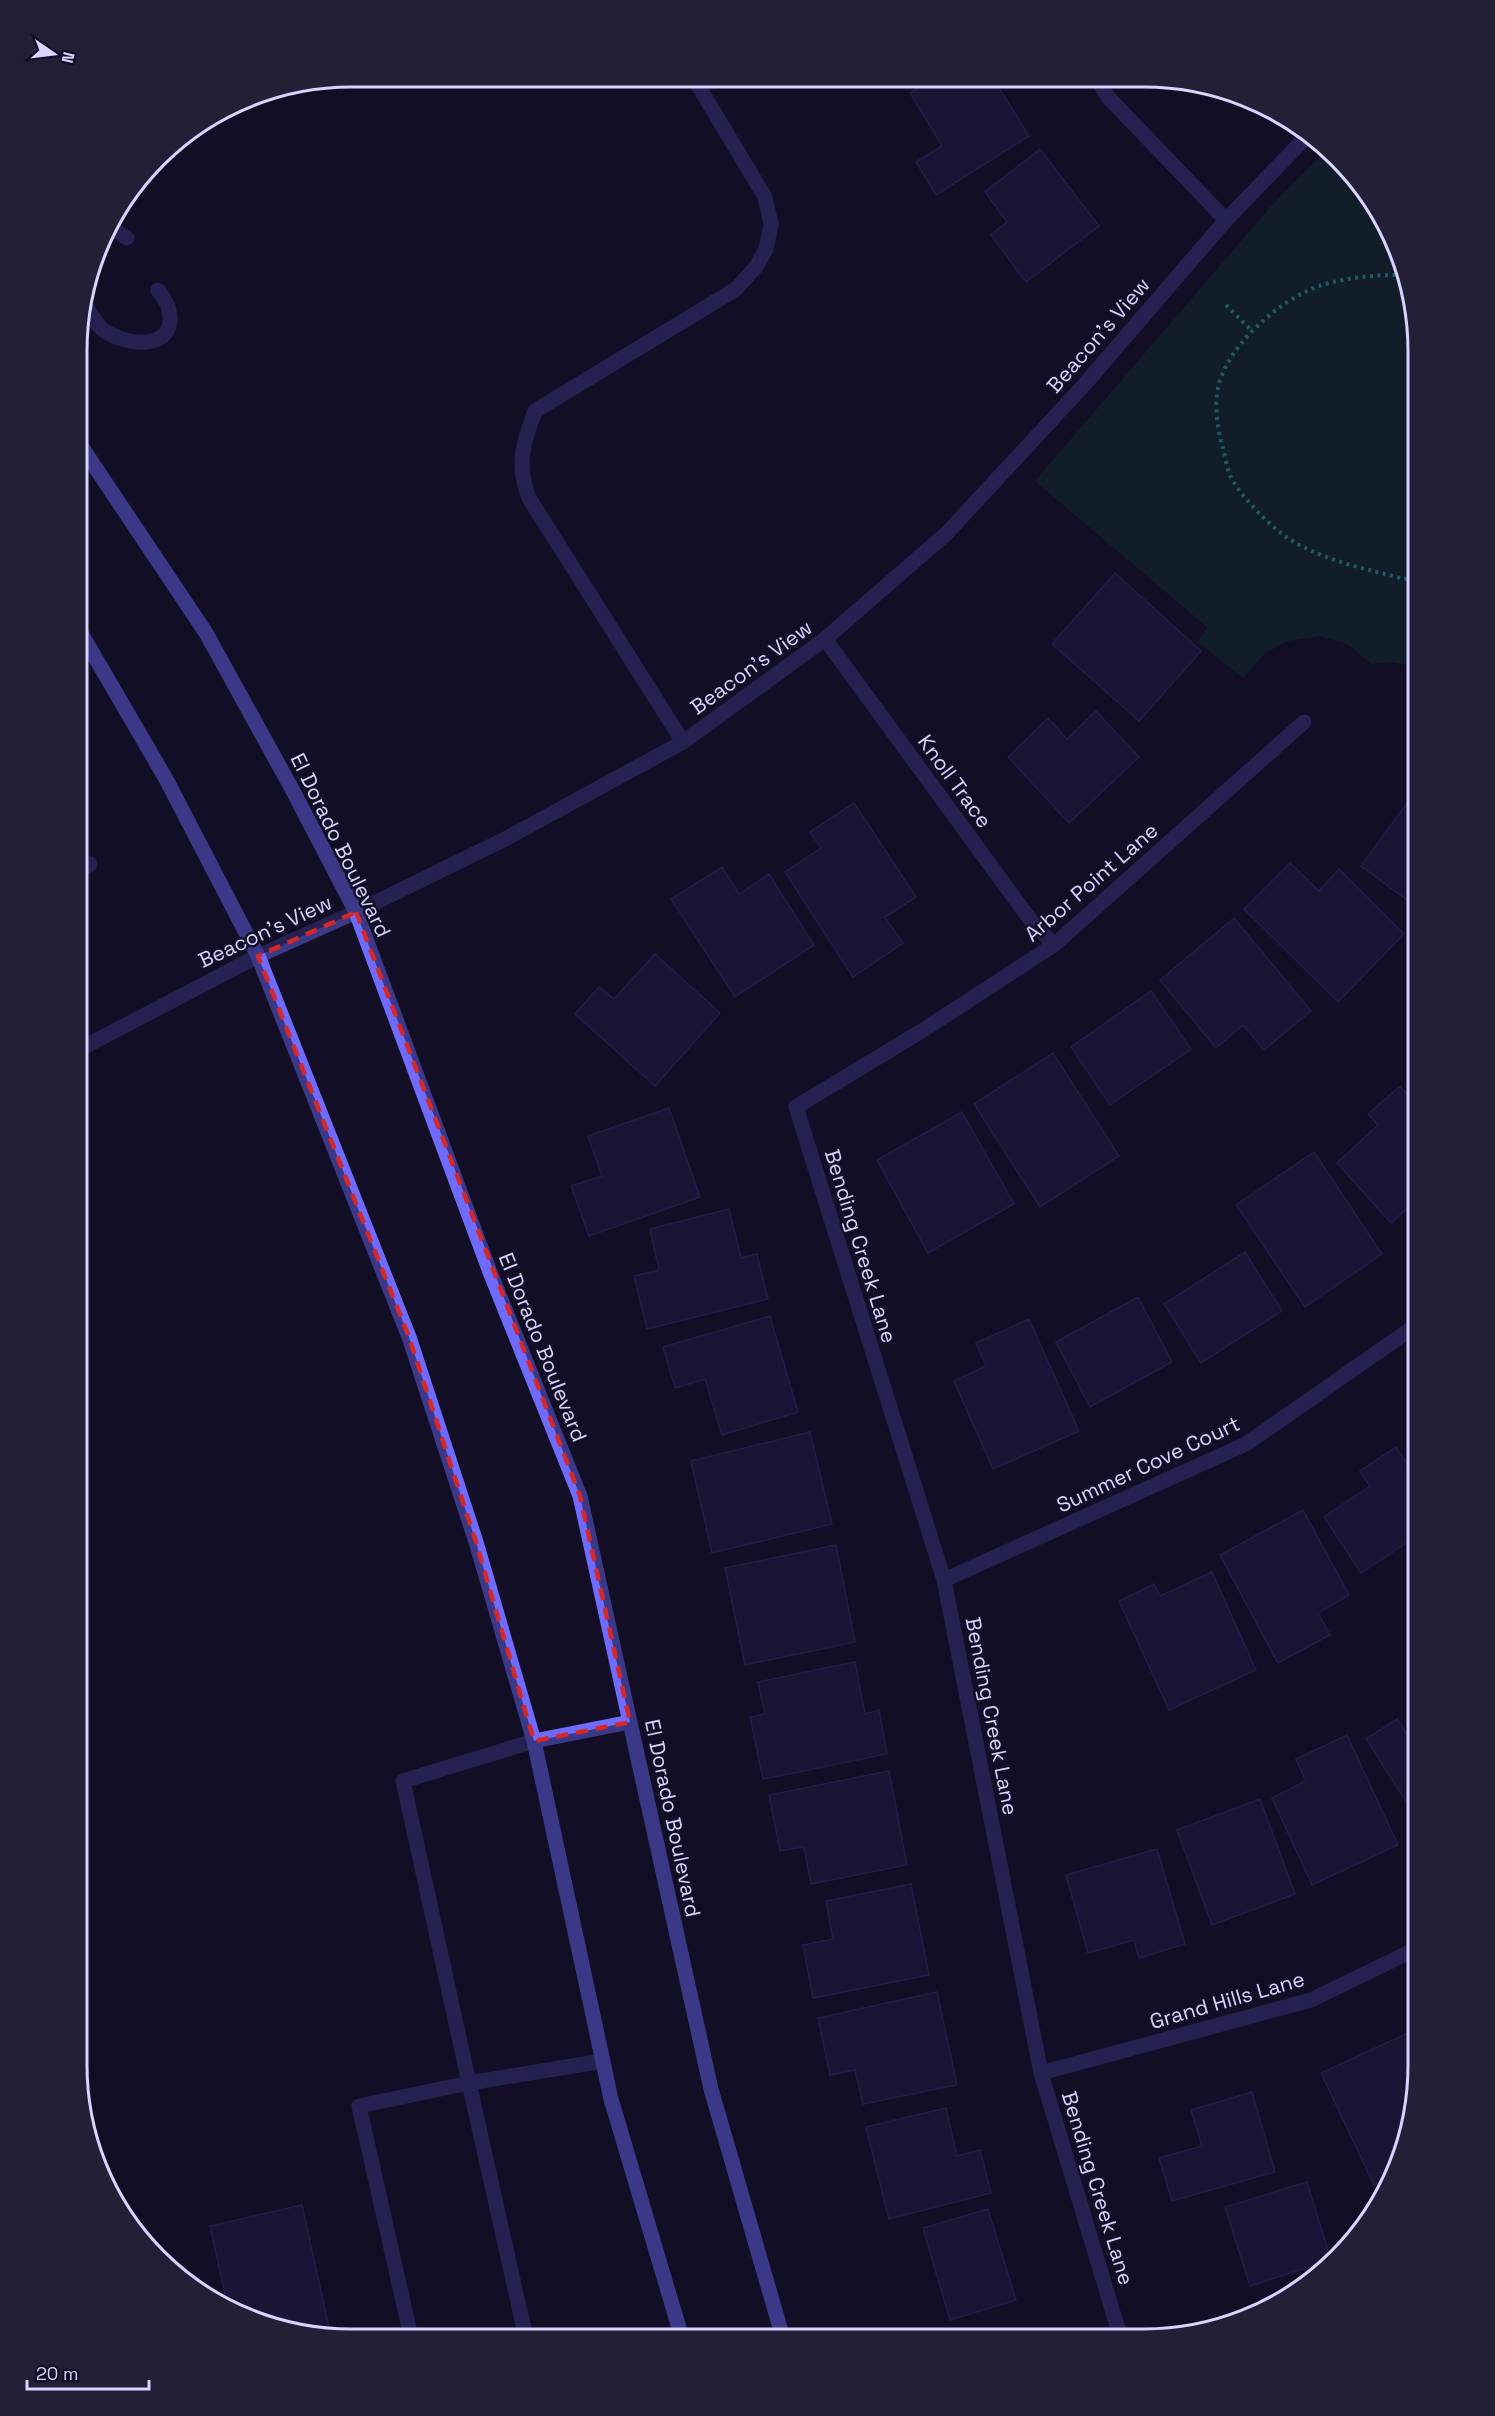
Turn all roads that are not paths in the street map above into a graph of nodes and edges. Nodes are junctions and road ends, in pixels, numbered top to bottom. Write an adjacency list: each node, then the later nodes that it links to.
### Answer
1 (698, 87): 13 (street)
2 (1101, 87): 4 (street)
3 (1303, 140): 4 (street, Beacon's View)
4 (1226, 220): 10 (street, Beacon's View)
5 (116, 231): 6 (street)
6 (127, 238)
7 (158, 290): 8 (street)
8 (90, 312)
9 (87, 455): 14 (main road, El Dorado Boulevard)
10 (825, 639): 13 (street, Beacon's View); 15 (street, Knoll Trace)
11 (87, 643): 16 (main road)
12 (1304, 722): 15 (street, Arbor Point Lane)
13 (683, 742): 14 (street, Beacon's View)
14 (356, 912): 16 (street, Beacon's View); 21 (main road, El Dorado Boulevard)
15 (1054, 945): 18 (street, Arbor Point Lane)
16 (258, 956): 17 (street, Beacon's View); 22 (main road)
17 (87, 1045)
18 (796, 1107): 20 (street, Bending Creek Lane)
19 (1408, 1331): 20 (street, Summer Cove Court)
20 (944, 1580): 25 (street, Bending Creek Lane)
21 (630, 1722): 22 (main road); 30 (main road, El Dorado Boulevard)
22 (534, 1741): 24 (main road); 26 (street)
23 (1408, 1953): 25 (street, Grand Hills Lane)
24 (603, 2061): 26 (street); 29 (main road)
25 (1041, 2073): 31 (street, Bending Creek Lane)
26 (469, 2083): 27 (street); 28 (street)
27 (409, 2329)
28 (524, 2329)
29 (679, 2329)
30 (780, 2329)
31 (1118, 2329)

